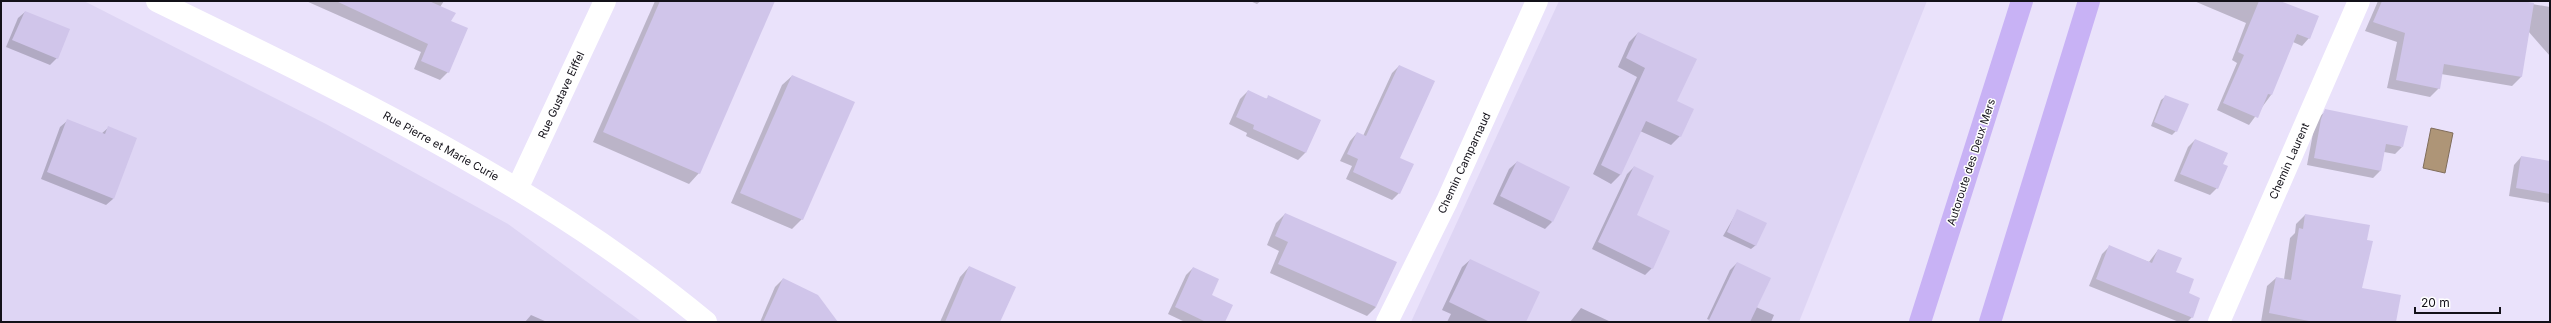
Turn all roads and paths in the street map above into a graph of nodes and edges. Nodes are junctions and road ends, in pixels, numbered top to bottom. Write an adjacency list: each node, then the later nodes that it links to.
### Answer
1 (157, 1): 7 (street, Rue Pierre et Marie Curie)
2 (605, 1): 7 (street, Rue Gustave Eiffel)
3 (1538, 1): 9 (street, Chemin Camparnaud)
4 (2022, 1): 10 (highway, Autoroute des Deux Mers)
5 (2089, 1): 11 (highway)
6 (2359, 1): 12 (street, Chemin Laurent)
7 (517, 189): 8 (street, Rue Pierre et Marie Curie)
8 (706, 322)
9 (1387, 322)
10 (1920, 322)
11 (1990, 322)
12 (2219, 322)

